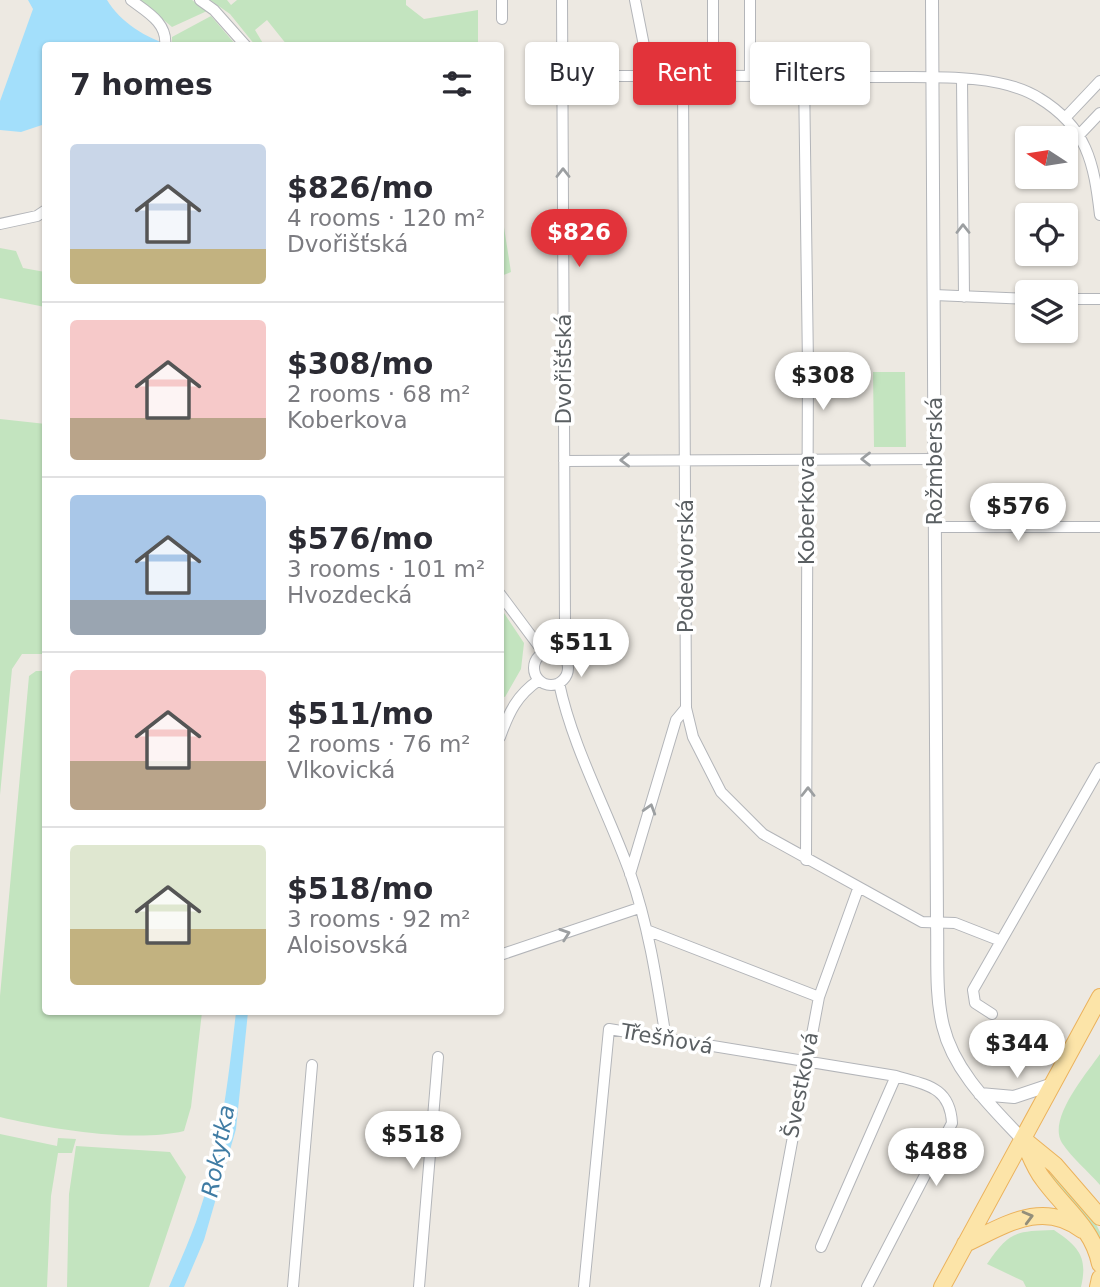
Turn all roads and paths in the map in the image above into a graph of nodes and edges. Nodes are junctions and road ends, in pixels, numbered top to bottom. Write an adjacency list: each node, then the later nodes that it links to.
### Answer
1 (131, 0): 10 (street)
2 (200, 0): 11 (street)
3 (502, 0): 9 (street)
4 (562, 0): 12 (street, Dvořišťská)
5 (635, 0): 13 (street)
6 (713, 0): 14 (street)
7 (750, 0): 15 (street)
8 (932, 0): 19 (street, Rožmberská)
9 (502, 19)
10 (166, 40)
11 (242, 42)
12 (563, 42)
13 (643, 42)
14 (713, 42)
15 (750, 42)
16 (736, 75): 17 (street)
17 (750, 75)
18 (870, 77): 19 (street)
19 (932, 78): 20 (street); 31 (street, Rožmberská)
20 (962, 79): 26 (street); 32 (street, one-way to 20)
21 (1100, 81): 26 (street)
22 (563, 105): 39 (street, Dvořišťská, one-way to 22)
23 (683, 105): 36 (street, Podedvorská)
24 (804, 105): 37 (street, Koberkova)
25 (1100, 113): 27 (street)
26 (1065, 118): 27 (street)
27 (1080, 134): 29 (street)
28 (41, 213): 30 (street)
29 (1100, 215)
30 (0, 224)
31 (934, 295): 32 (street); 38 (street, Rožmberská)
32 (964, 297): 33 (street)
33 (1015, 299)
34 (1078, 299): 35 (street)
35 (1100, 299)
36 (686, 459): 37 (street); 39 (street, one-way to 39); 48 (street, Podedvorská)
37 (807, 459): 38 (street, one-way to 37); 50 (street, Koberkova, one-way to 37)
38 (935, 459): 40 (street, Rožmberská)
39 (564, 461): 44 (street, Dvořišťská)
40 (935, 527): 41 (street); 54 (street, Rožmberská)
41 (1100, 527)
42 (504, 599): 43 (street)
43 (544, 653): 44 (street); 45 (street)
44 (559, 653): 46 (street)
45 (539, 680): 46 (street); 47 (street)
46 (559, 683): 51 (street)
47 (506, 706)
48 (686, 708): 50 (street, Podedvorská); 51 (street, one-way to 48)
49 (1100, 768): 56 (street)
50 (806, 860): 52 (street, Podedvorská)
51 (630, 874): 53 (street)
52 (858, 889): 54 (street, Podedvorská); 58 (street, Švestková)
53 (639, 908): 55 (street); 57 (street, one-way to 53)
54 (937, 923): 56 (street); 67 (street, Rožmberská)
55 (649, 931): 58 (street); 61 (street)
56 (1001, 941): 60 (street)
57 (504, 955)
58 (819, 997): 63 (street, Švestková)
59 (1100, 997): 66 (main road)
60 (992, 1014)
61 (666, 1039): 63 (street, Třešňová); 77 (street, Třešňová)
62 (438, 1057): 76 (street)
63 (805, 1062): 65 (street, Třešňová); 78 (street, Švestková)
64 (312, 1065): 75 (street)
65 (897, 1076): 72 (street); 79 (street, Třešňová)
66 (1053, 1084): 67 (street); 68 (main road)
67 (980, 1094): 68 (street, Rožmberská)
68 (1023, 1140): 69 (main road); 70 (main road); 71 (main road)
69 (1100, 1217)
70 (1091, 1238): 71 (main road, one-way to 70); 73 (main road)
71 (965, 1244): 80 (main road)
72 (821, 1247)
73 (1100, 1264)
74 (1100, 1278): 81 (main road)
75 (293, 1287)
76 (419, 1287)
77 (584, 1287)
78 (765, 1287)
79 (867, 1287)
80 (942, 1287)
81 (1098, 1287)

